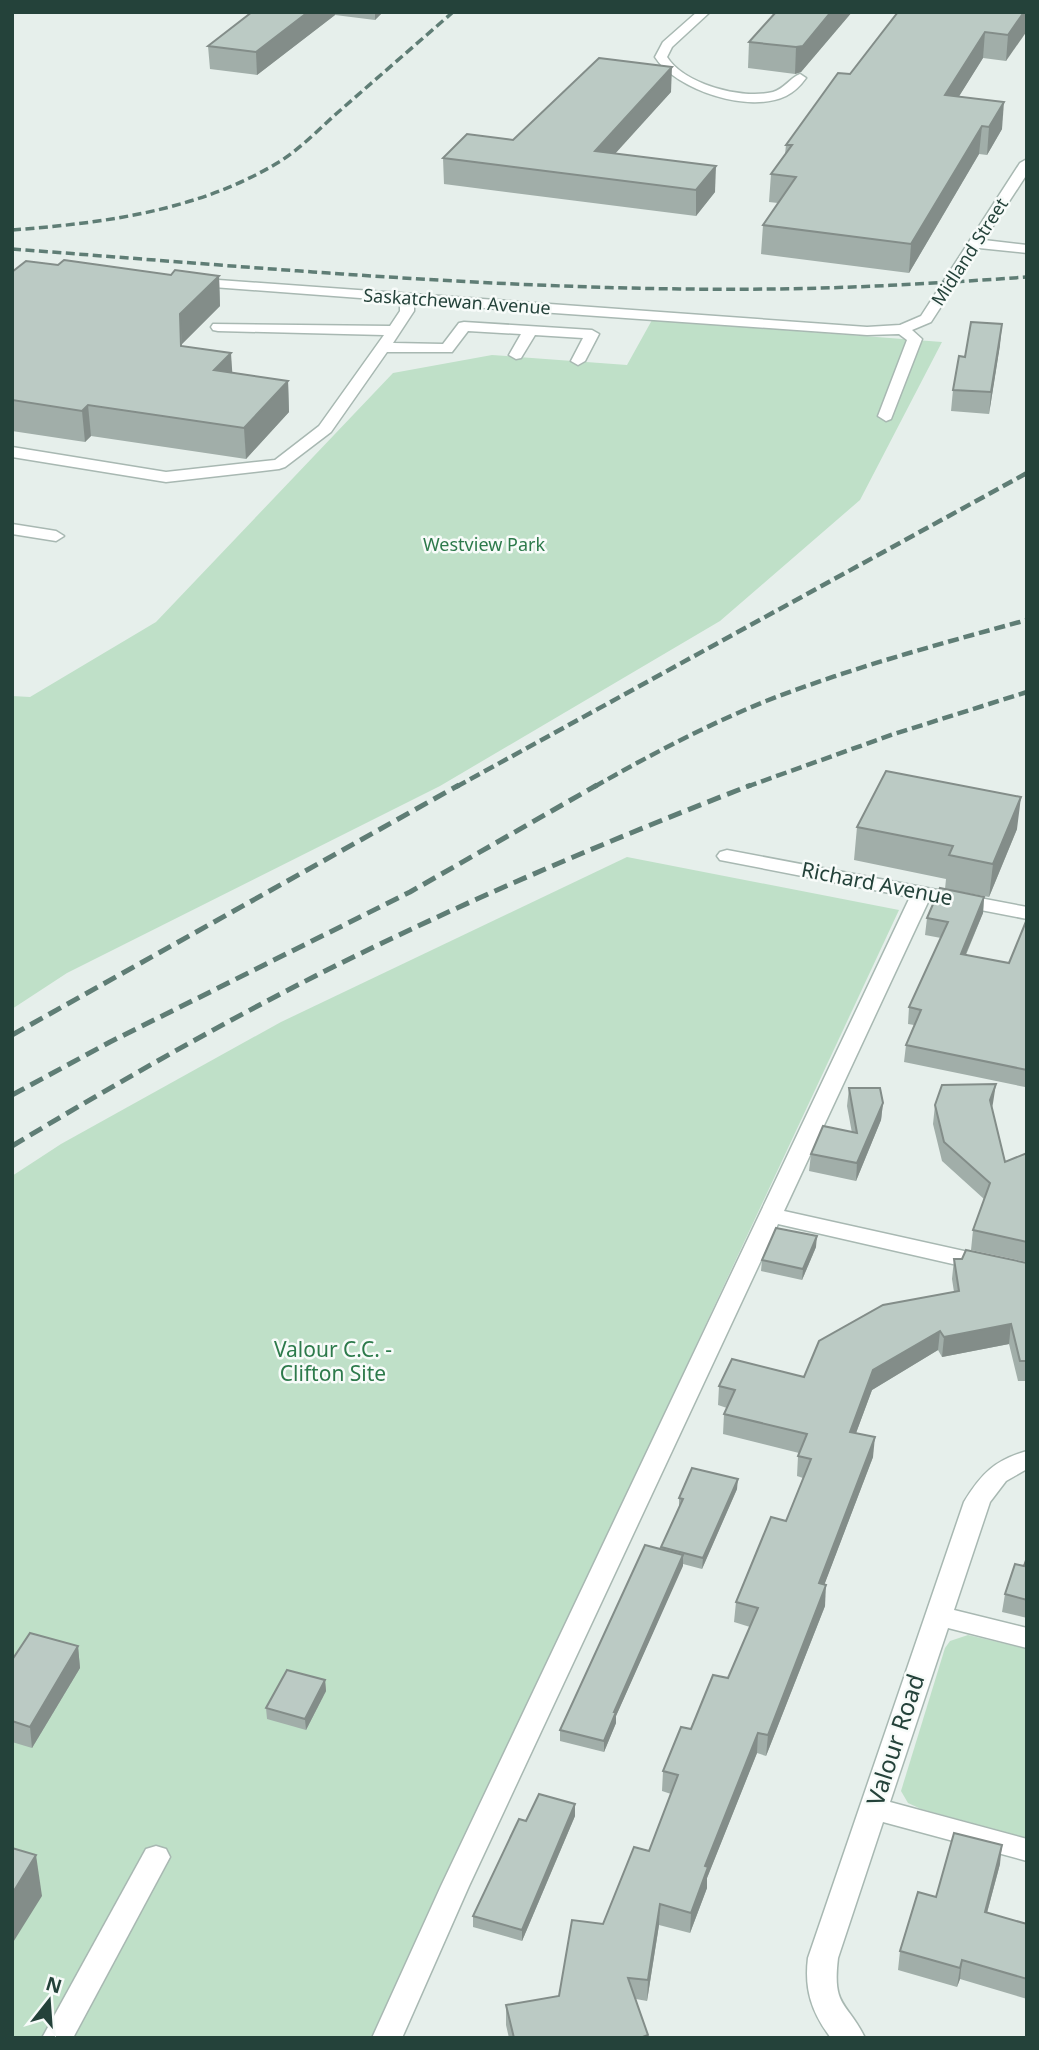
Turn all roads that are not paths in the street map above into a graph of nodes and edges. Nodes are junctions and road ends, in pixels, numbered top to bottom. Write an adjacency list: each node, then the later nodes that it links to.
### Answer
1 (704, 12): 2 (street)
2 (800, 78)
3 (1027, 163): 4 (street, Midland Street)
4 (1020, 185): 5 (street, Midland Street)
5 (976, 243): 6 (street); 10 (street, Midland Street)
6 (1027, 249)
7 (176, 281): 8 (street, Saskatchewan Avenue)
8 (407, 298): 10 (street, Saskatchewan Avenue); 12 (street)
9 (218, 327): 12 (street)
10 (902, 329): 16 (street)
11 (531, 330): 13 (street); 14 (street); 15 (street)
12 (394, 331): 13 (street)
13 (384, 347): 17 (street)
14 (516, 355)
15 (578, 360)
16 (886, 416)
17 (12, 452)
18 (12, 529): 19 (street)
19 (56, 536)
20 (727, 856): 21 (street, Richard Avenue)
21 (922, 893): 22 (street, Richard Avenue); 23 (street)
22 (1027, 913)
23 (770, 1215): 24 (street); 32 (street)
24 (1027, 1273)
25 (1027, 1460): 26 (street, Valour Road)
26 (937, 1616): 27 (street); 28 (street, Valour Road)
27 (1027, 1638)
28 (873, 1808): 29 (street); 33 (street, Valour Road)
29 (1027, 1850)
30 (156, 1857): 31 (street)
31 (57, 2038)
32 (387, 2038)
33 (850, 2038)

